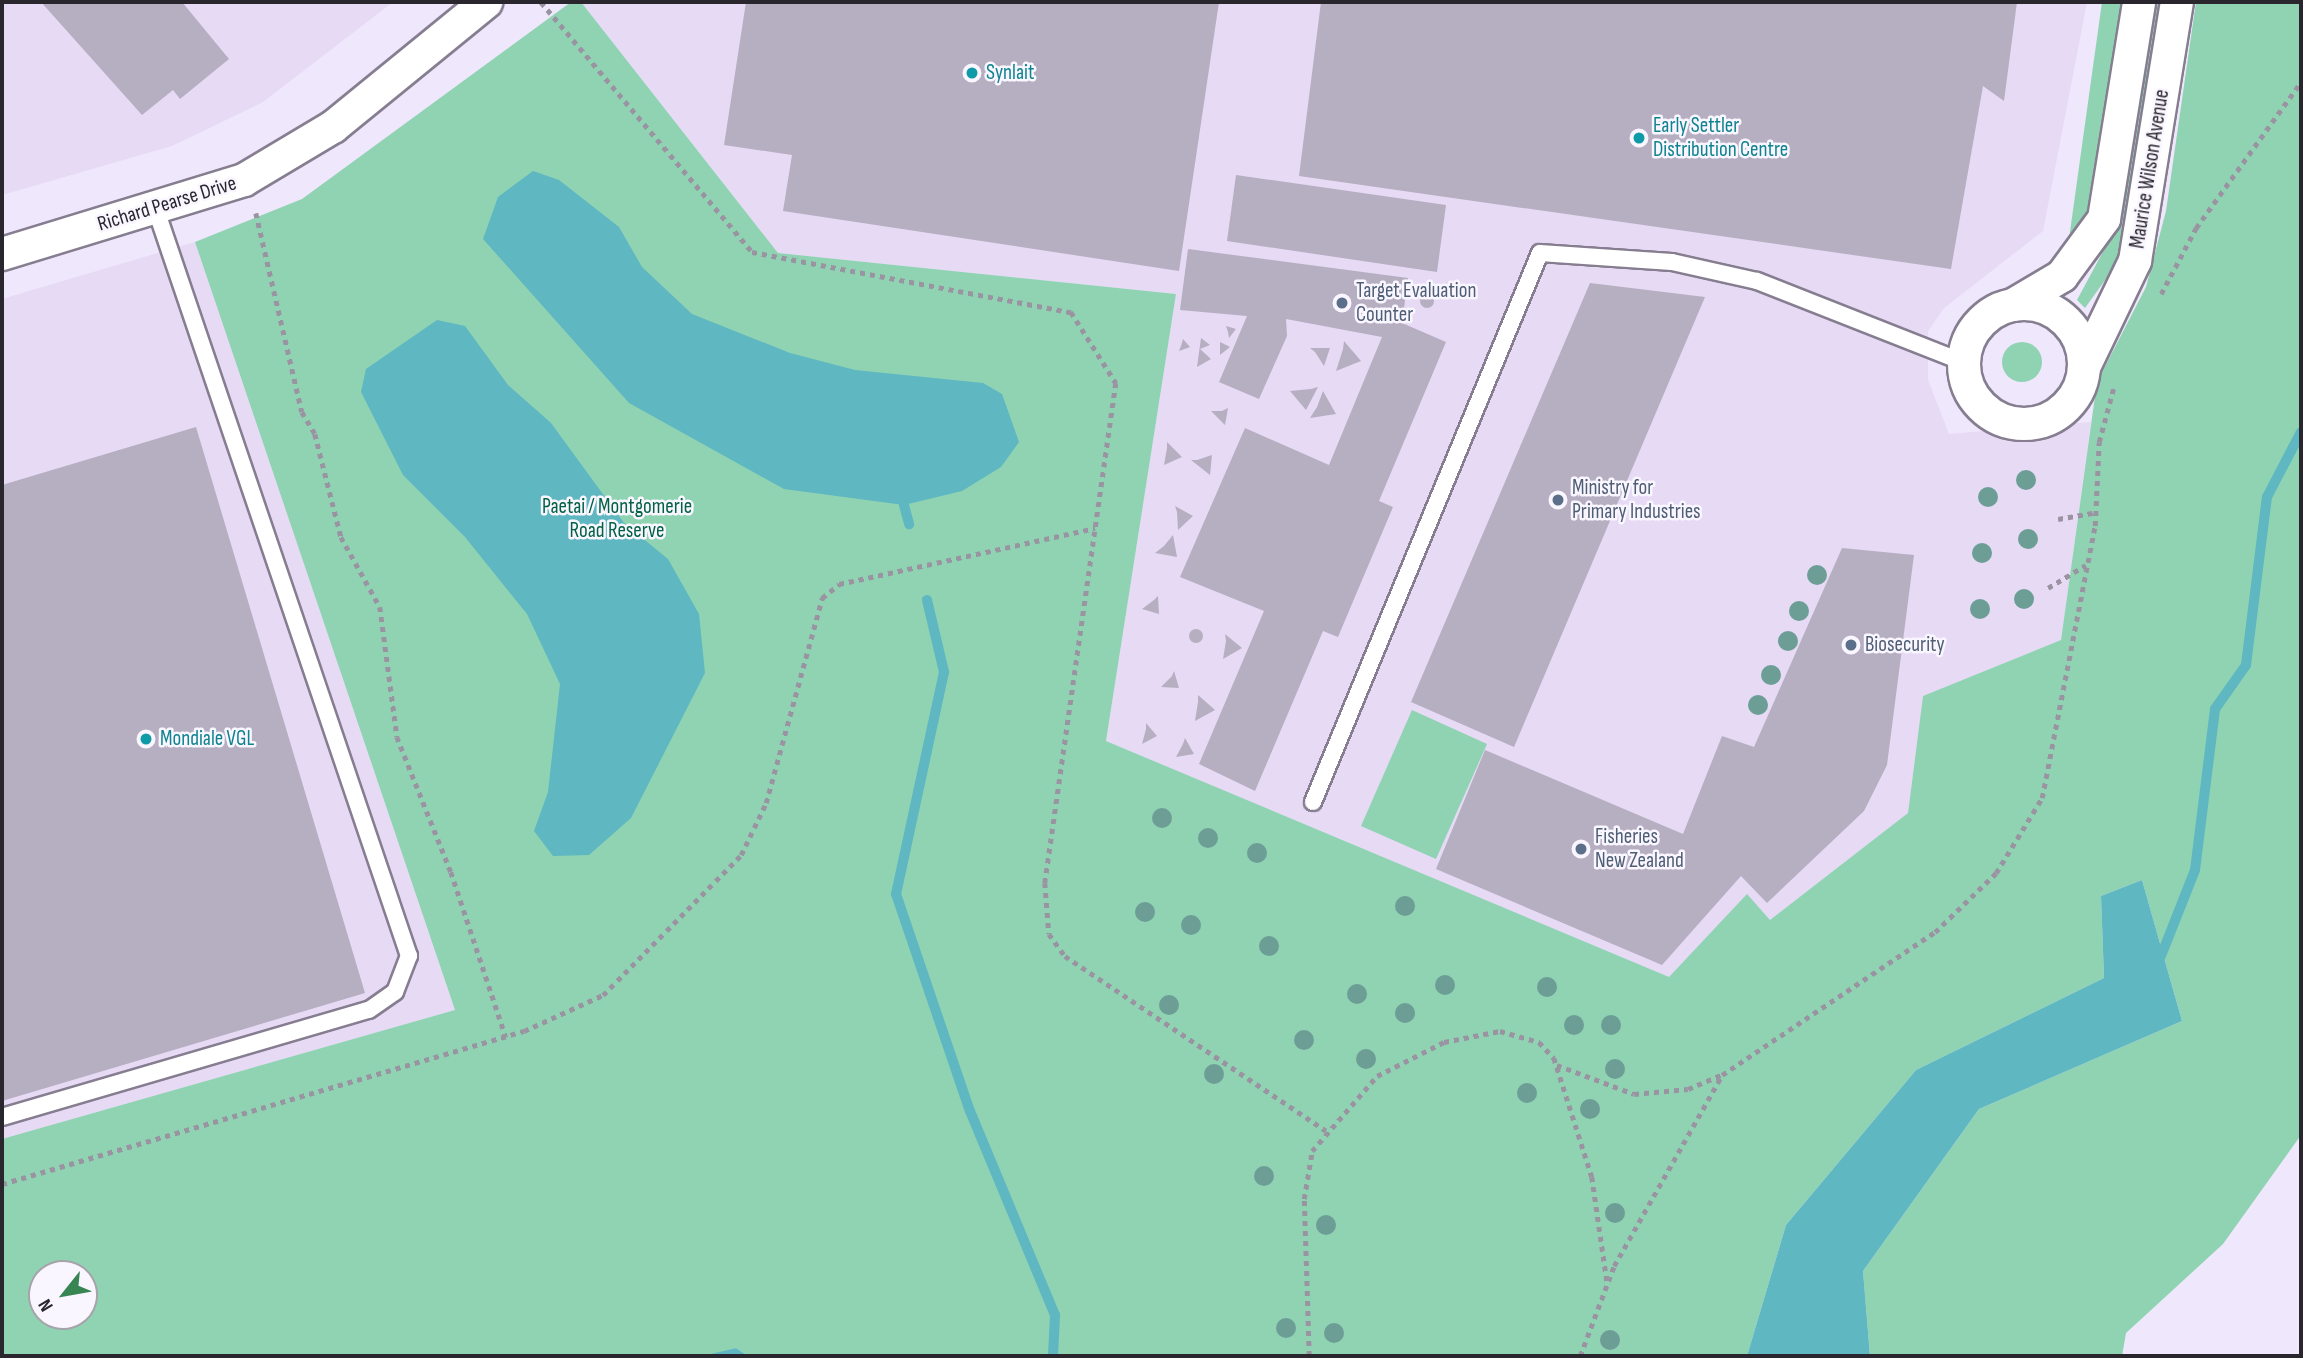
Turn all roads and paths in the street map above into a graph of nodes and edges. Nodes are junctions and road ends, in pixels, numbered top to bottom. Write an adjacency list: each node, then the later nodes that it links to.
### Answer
1 (486, 2): 6 (street, Richard Pearse Drive)
2 (541, 2): 16 (path)
3 (2139, 2): 10 (street, Maurice Wilson Avenue)
4 (2176, 2): 12 (street, Maurice Wilson Avenue)
5 (2301, 82): 9 (path)
6 (244, 180): 7 (street, Richard Pearse Drive); 20 (path)
7 (155, 207): 8 (street, Richard Pearse Drive); 23 (lane)
8 (2, 254)
9 (2156, 302)
10 (2013, 305): 11 (street, Maurice Wilson Avenue); 12 (street)
11 (1963, 362): 12 (street, Maurice Wilson Avenue); 19 (lane)
12 (2084, 366)
13 (2116, 375): 14 (path)
14 (2096, 512): 15 (path); 17 (path)
15 (2058, 519)
16 (1095, 528): 20 (path); 24 (path)
17 (2087, 564): 18 (path); 22 (path)
18 (2048, 588)
19 (1313, 802)
20 (506, 1037): 25 (path)
21 (1556, 1065): 22 (path); 24 (path); 26 (path)
22 (1722, 1074): 26 (path)
23 (2, 1116)
24 (1326, 1131): 27 (path)
25 (2, 1184)
26 (1607, 1284): 28 (path)
27 (1309, 1356)
28 (1580, 1356)

